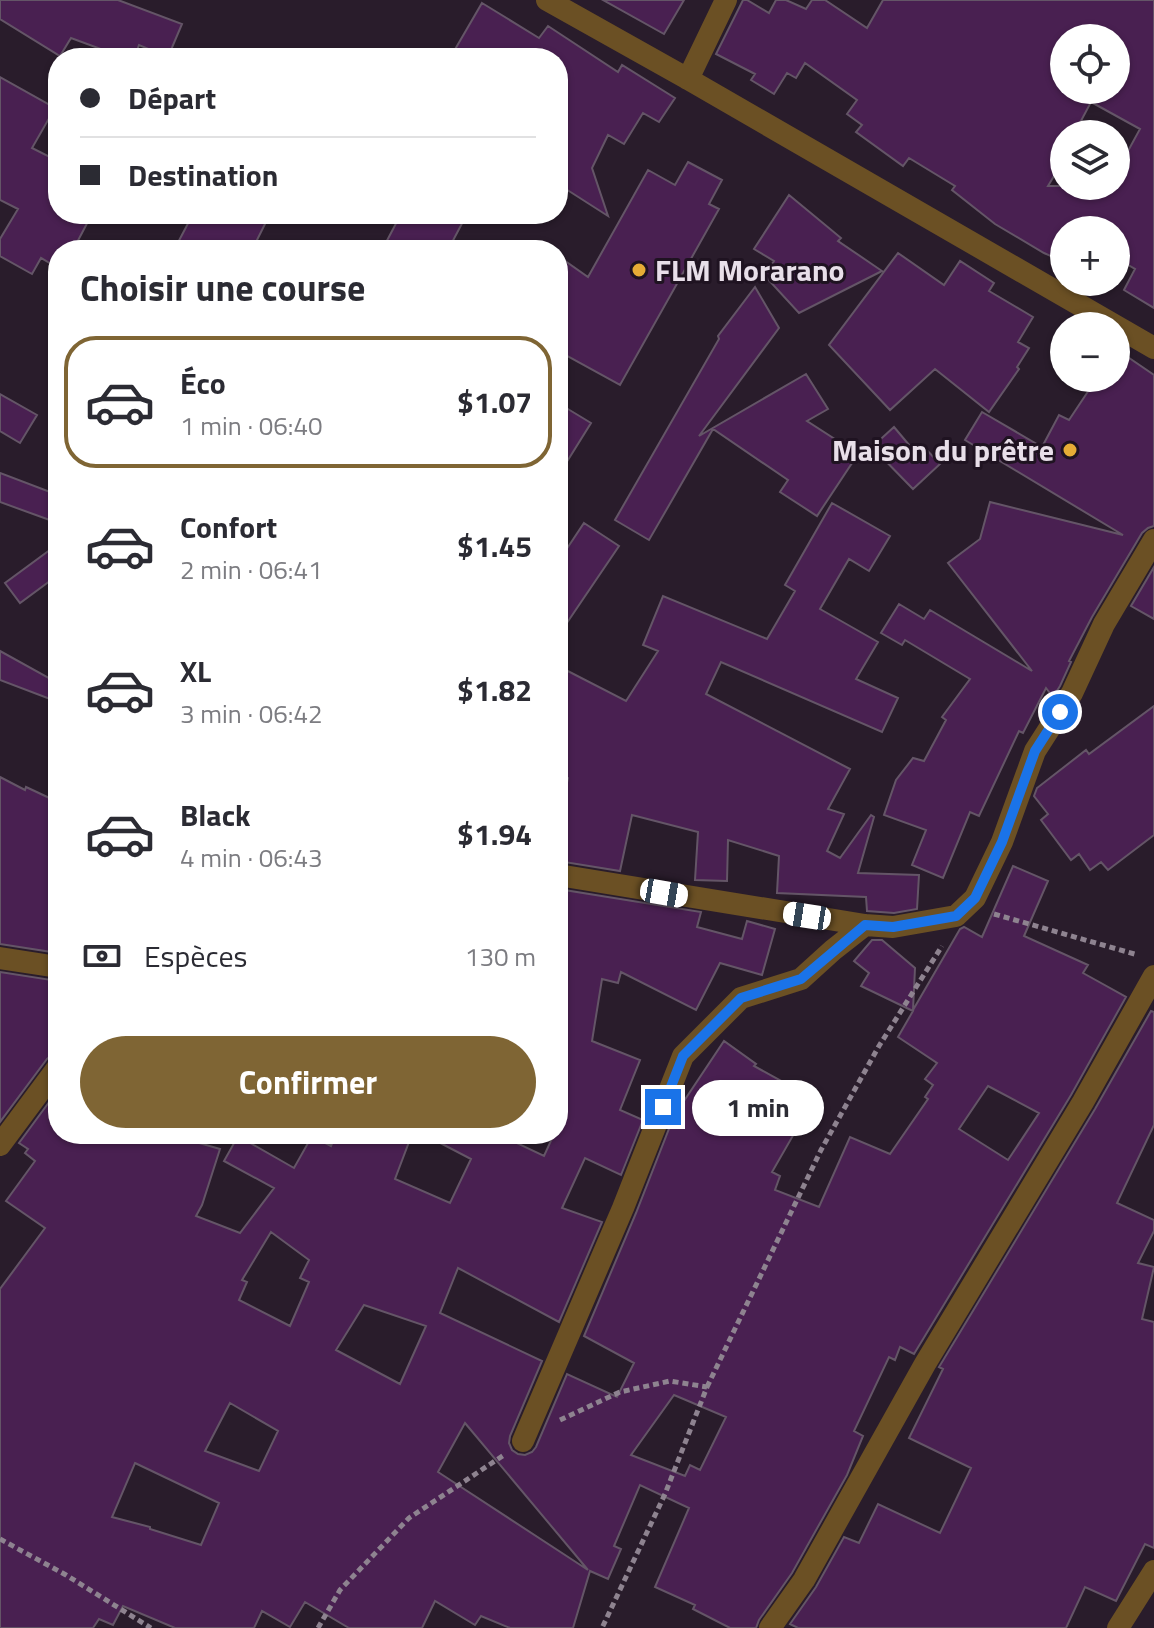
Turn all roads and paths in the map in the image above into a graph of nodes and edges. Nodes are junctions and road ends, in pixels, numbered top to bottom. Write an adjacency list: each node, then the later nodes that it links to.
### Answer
1 (547, 0): 3 (street)
2 (726, 0): 3 (street)
3 (688, 79): 4 (street)
4 (1092, 312)
5 (1130, 334): 6 (street)
6 (1154, 348)
7 (1154, 540): 9 (street)
8 (568, 877): 10 (street)
9 (962, 911): 10 (street); 11 (path); 17 (path)
10 (865, 925): 18 (street)
11 (1140, 956)
12 (0, 958): 13 (street)
13 (48, 965)
14 (1154, 976): 24 (street)
15 (48, 1080): 16 (street)
16 (0, 1145)
17 (707, 1387): 18 (path); 23 (path)
18 (523, 1441): 22 (path)
19 (0, 1539): 21 (path)
20 (1154, 1571): 25 (street)
21 (151, 1628)
22 (318, 1628)
23 (602, 1628)
24 (770, 1628)
25 (1118, 1628)

